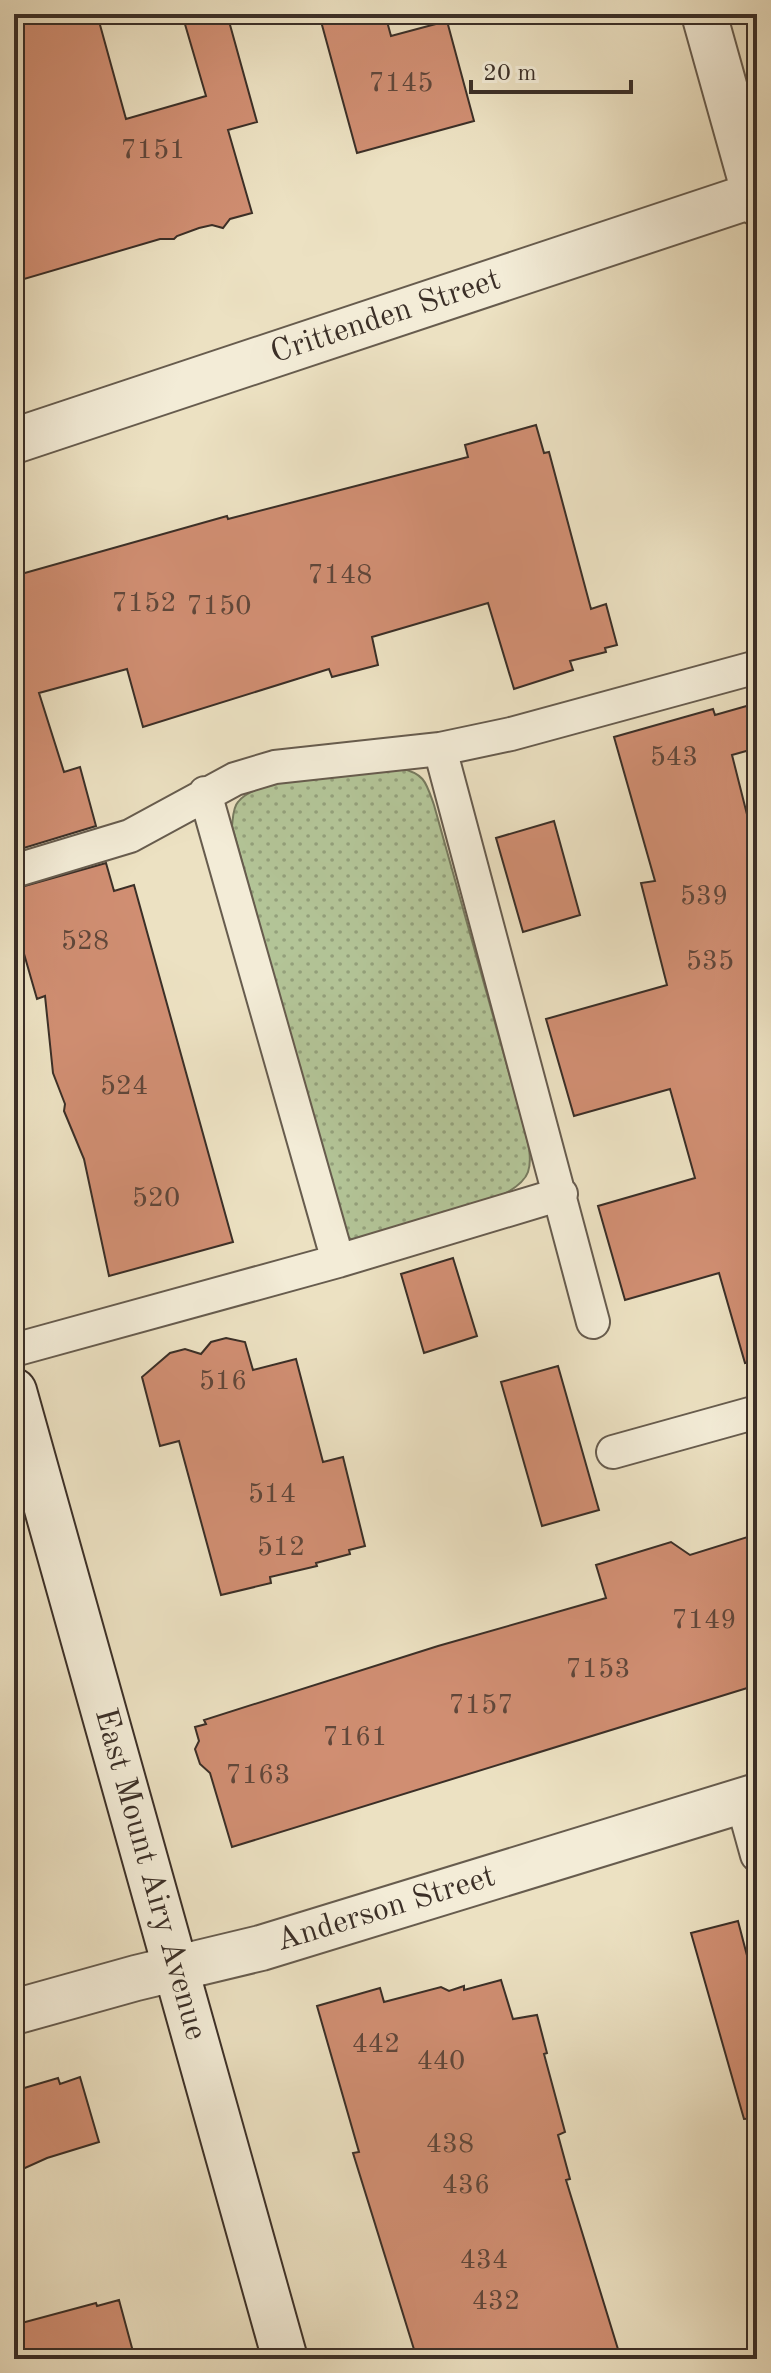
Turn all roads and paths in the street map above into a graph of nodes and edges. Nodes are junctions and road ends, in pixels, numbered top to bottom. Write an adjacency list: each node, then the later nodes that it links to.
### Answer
1 (704, 14): 2 (street)
2 (756, 197): 3 (street, Crittenden Street)
3 (14, 441)
4 (757, 667): 5 (lane)
5 (440, 749): 6 (lane); 8 (lane)
6 (205, 793): 7 (lane); 9 (lane)
7 (14, 871)
8 (561, 1194): 9 (lane); 10 (lane)
9 (338, 1261): 11 (lane)
10 (593, 1322)
11 (14, 1350)
12 (14, 1391): 17 (street, East Mount Airy Avenue)
13 (757, 1412): 14 (lane)
14 (613, 1452)
15 (749, 1799): 16 (lane); 17 (street, Anderson Street)
16 (757, 1855)
17 (175, 1968): 18 (street, Anderson Street); 19 (street, East Mount Airy Avenue)
18 (14, 2012)
19 (285, 2359)

